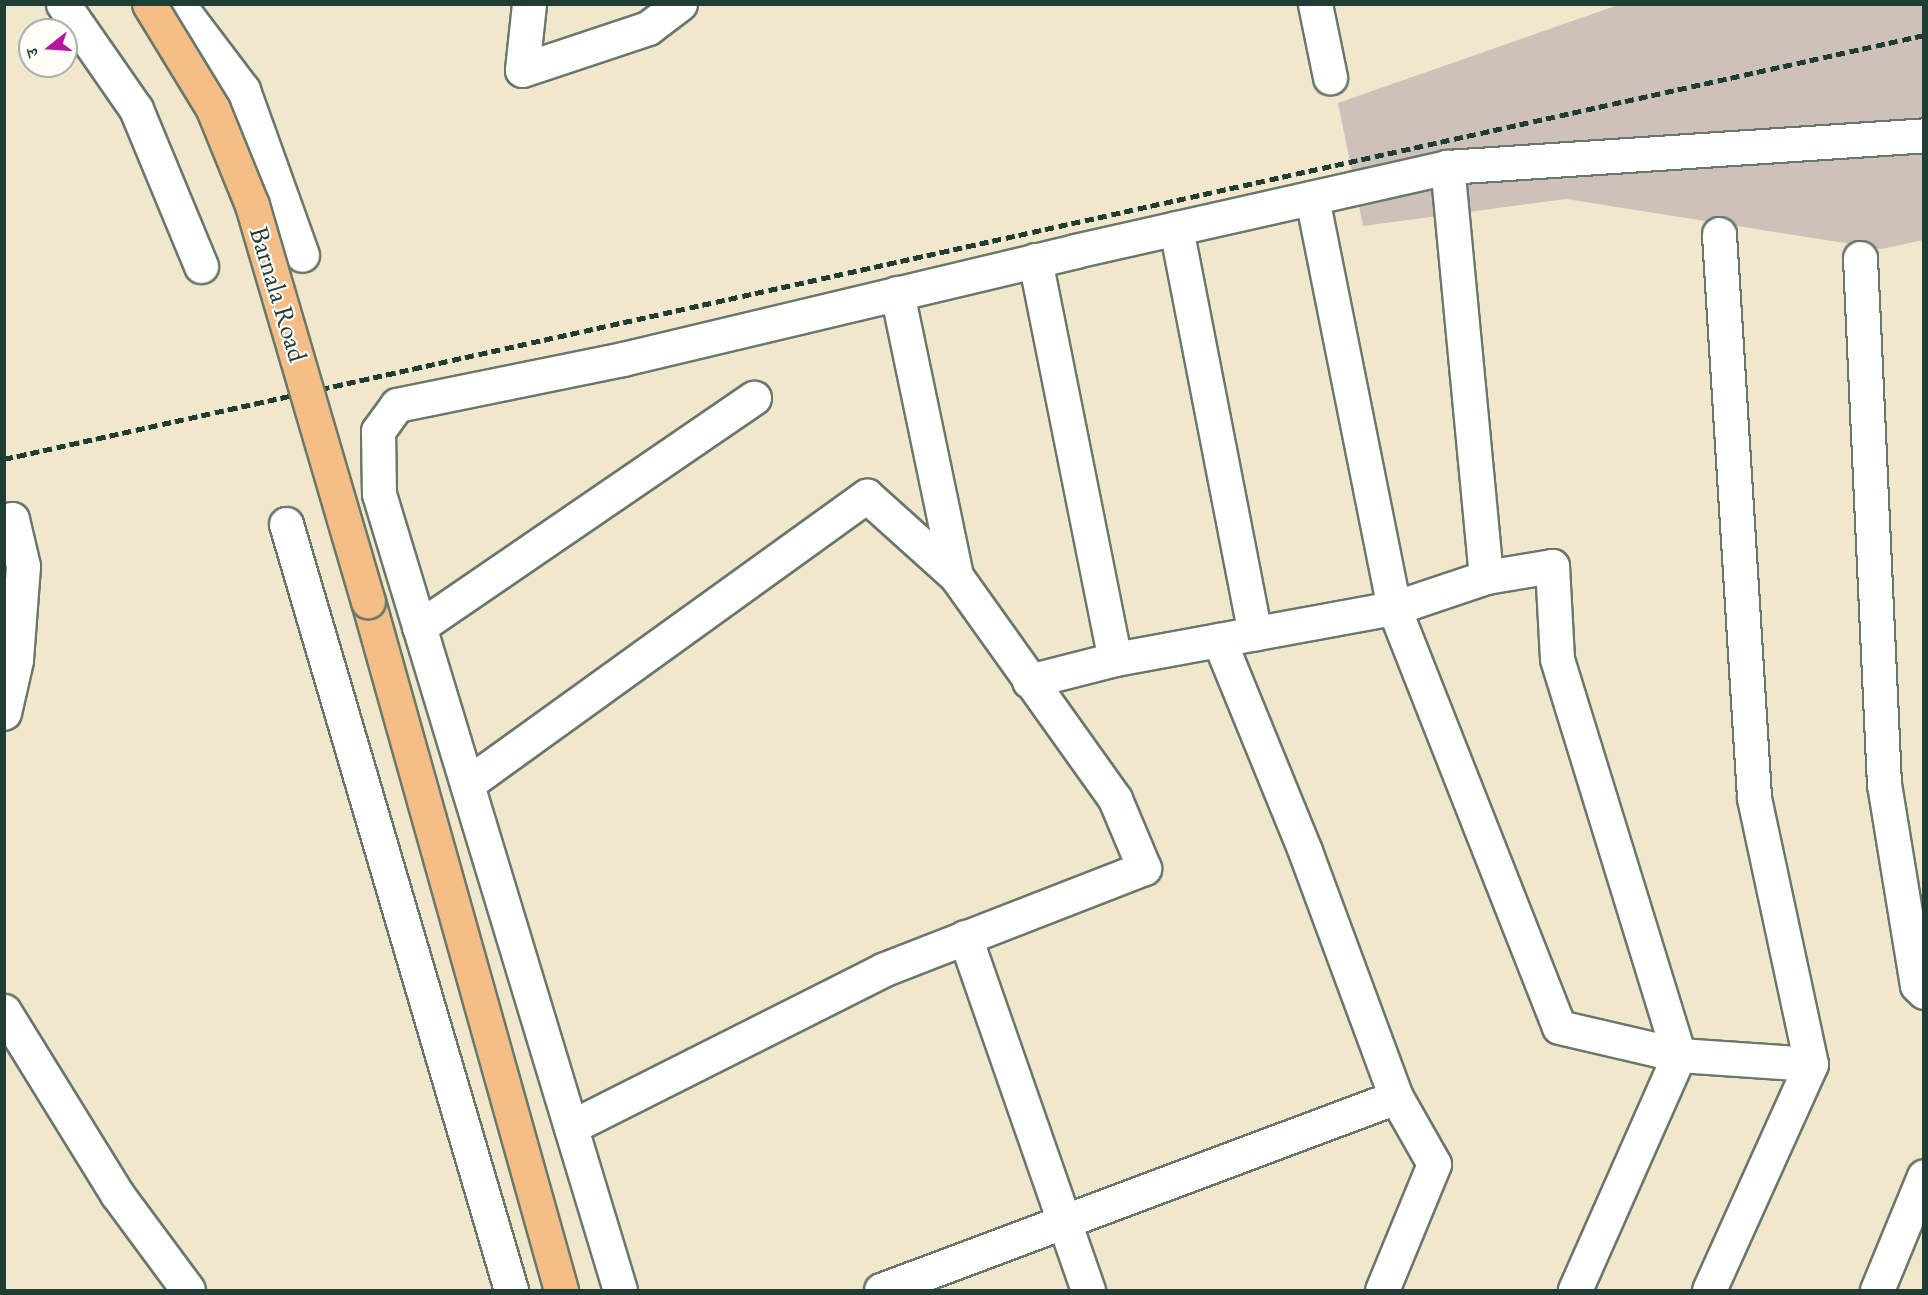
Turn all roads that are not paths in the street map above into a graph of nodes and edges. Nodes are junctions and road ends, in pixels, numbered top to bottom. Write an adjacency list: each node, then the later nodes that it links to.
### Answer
1 (63, 4): 16 (street)
2 (149, 4): 42 (main road, Barnala Road, bridge)
3 (178, 4): 13 (street)
4 (529, 4): 5 (street)
5 (680, 4)
6 (1315, 4): 7 (street)
7 (1330, 77)
8 (1923, 135): 9 (street)
9 (1447, 167): 10 (street); 22 (street)
10 (1312, 198): 11 (street); 23 (street)
11 (1176, 228): 15 (street); 25 (street)
12 (1719, 234): 35 (street)
13 (302, 255)
14 (1860, 258): 32 (street)
15 (1035, 260): 17 (street); 27 (street)
16 (201, 266)
17 (897, 293): 21 (street); 24 (street)
18 (754, 398): 24 (street)
19 (4, 521): 29 (street)
20 (286, 524): 41 (street)
21 (956, 576): 28 (street); 30 (street)
22 (1486, 577): 23 (street); 34 (street)
23 (1394, 608): 25 (street); 34 (street)
24 (419, 627): 30 (street)
25 (1255, 633): 26 (street)
26 (1219, 640): 27 (street); 36 (street)
27 (1115, 659): 28 (street)
28 (1029, 681): 31 (street)
29 (4, 713)
30 (467, 784): 37 (street)
31 (965, 937): 37 (street); 39 (street)
32 (1923, 992)
33 (4, 1011): 40 (street)
34 (1679, 1055): 35 (street); 47 (street)
35 (1811, 1064): 48 (street)
36 (1396, 1097): 39 (street); 46 (street)
37 (571, 1127): 43 (street)
38 (1923, 1176): 49 (street)
39 (1064, 1222): 44 (street); 45 (street)
40 (189, 1290)
41 (511, 1290)
42 (561, 1290)
43 (620, 1290)
44 (881, 1290)
45 (1088, 1290)
46 (1382, 1290)
47 (1575, 1290)
48 (1709, 1290)
49 (1877, 1290)

